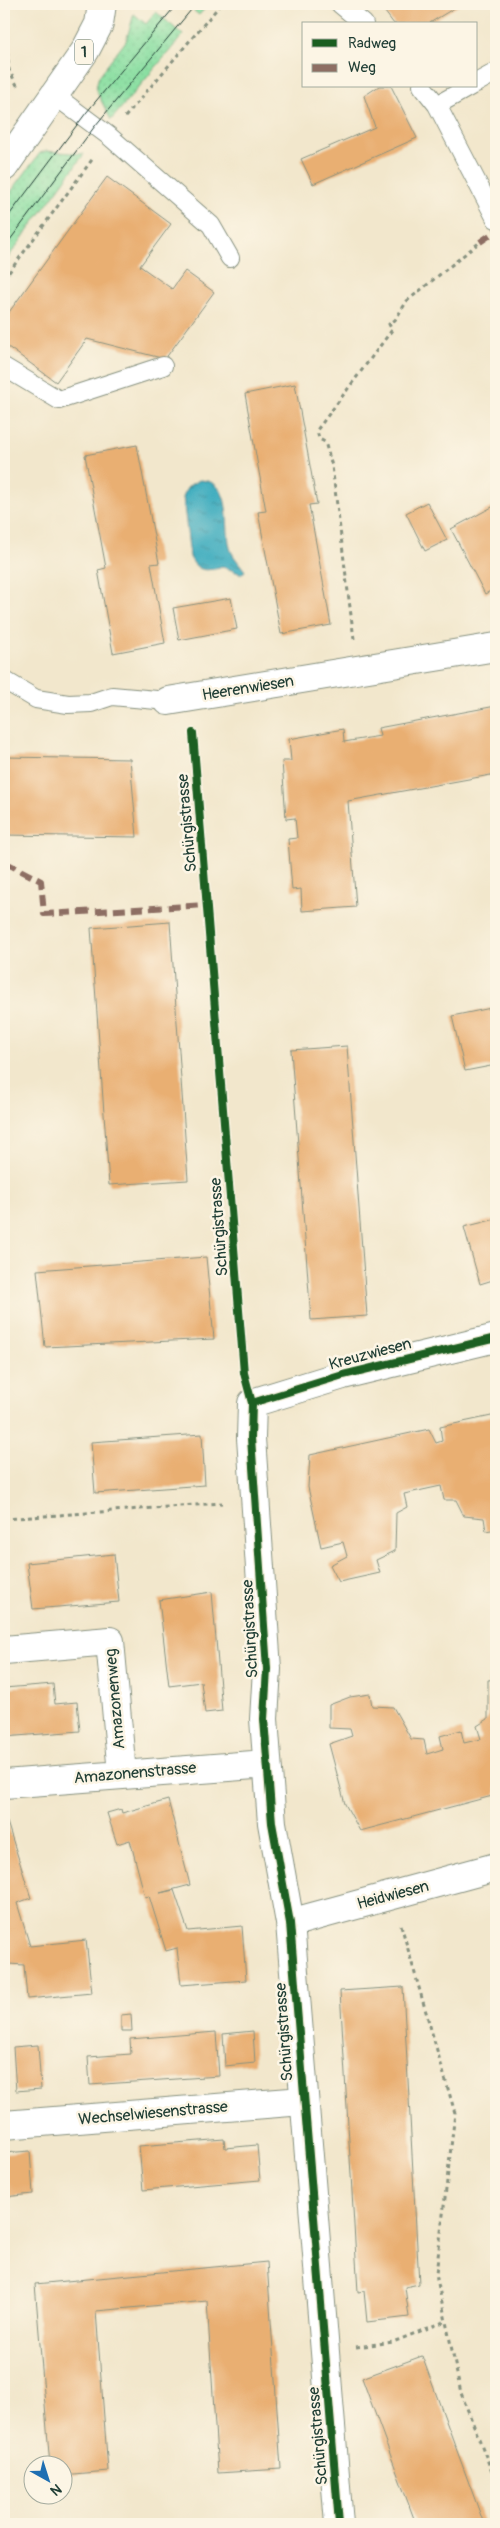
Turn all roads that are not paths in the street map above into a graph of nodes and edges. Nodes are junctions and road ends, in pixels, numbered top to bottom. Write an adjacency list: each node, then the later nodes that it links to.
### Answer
1 (102, 4): 8 (street, 1)
2 (340, 4): 3 (lane)
3 (362, 22)
4 (496, 72): 5 (lane)
5 (478, 82)
6 (424, 88): 9 (lane)
7 (467, 88): 9 (lane)
8 (54, 95): 10 (street, 1); 12 (lane)
9 (437, 105): 11 (lane)
10 (4, 167)
11 (496, 219)
12 (230, 258)
13 (163, 366): 14 (lane)
14 (4, 367)
15 (496, 647): 17 (street, Heerenwiesen)
16 (4, 680): 17 (lane, Heerenwiesen)
17 (168, 701)
18 (496, 1338): 19 (street, Kreuzwiesen)
19 (252, 1404): 21 (street, Schürgistrasse)
20 (4, 1650): 22 (street, Amazonenweg)
21 (267, 1764): 22 (street, Amazonenstrasse); 25 (street, Schürgistrasse)
22 (122, 1774): 23 (street, Amazonenstrasse)
23 (4, 1784)
24 (496, 1867): 25 (street, Heidwiesen)
25 (290, 1923): 26 (street, Schürgistrasse)
26 (303, 2101): 27 (street, Wechselwiesenstrasse); 28 (street, Schürgistrasse)
27 (4, 2125)
28 (339, 2524)

